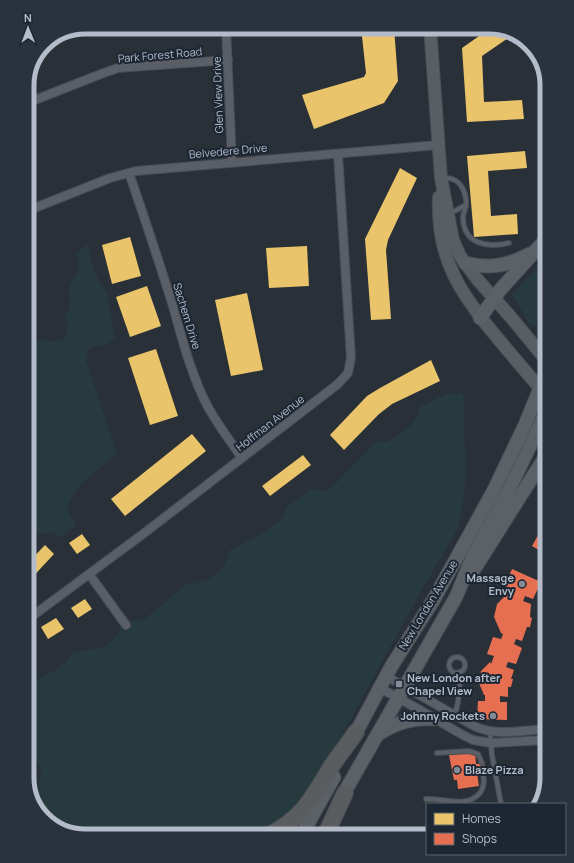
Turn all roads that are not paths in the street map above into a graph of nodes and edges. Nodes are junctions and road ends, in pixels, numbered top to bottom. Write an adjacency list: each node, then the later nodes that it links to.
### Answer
1 (226, 34): 3 (street, Glen View Drive)
2 (430, 34): 5 (street)
3 (228, 60): 4 (street, Park Forest Road); 7 (street, Glen View Drive)
4 (34, 100)
5 (438, 145): 6 (street, Belvedere Drive); 9 (street)
6 (338, 154): 7 (street, Belvedere Drive); 23 (street, Hoffman Avenue)
7 (232, 162): 8 (street, Belvedere Drive)
8 (129, 172): 11 (street, Belvedere Drive); 23 (street, Sachem Drive)
9 (440, 178): 10 (lane); 12 (street); 18 (street)
10 (466, 205): 12 (lane); 13 (lane)
11 (34, 208)
12 (448, 214): 16 (street)
13 (509, 243)
14 (540, 246): 15 (main road)
15 (535, 251): 16 (main road); 17 (main road)
16 (465, 263): 17 (street)
17 (494, 299): 18 (main road); 19 (street)
18 (480, 318): 20 (street)
19 (540, 353)
20 (540, 387)
21 (540, 399): 30 (main road, New London Avenue)
22 (540, 425): 26 (main road, New London Avenue)
23 (242, 458): 25 (street, Hoffman Avenue)
24 (540, 465): 26 (main road)
25 (89, 574): 27 (street, Hoffman Avenue); 28 (street)
26 (456, 598): 31 (main road, New London Avenue)
27 (34, 615)
28 (126, 625)
29 (459, 672): 29 (lane); 32 (lane)
30 (383, 682): 31 (street); 31 (street); 35 (main road, New London Avenue)
31 (402, 692): 32 (street); 33 (street); 37 (main road, New London Avenue)
32 (455, 715): 36 (street)
33 (433, 719): 37 (main road); 39 (street)
34 (540, 730): 36 (street)
35 (356, 732): 46 (highway); 47 (main road, New London Avenue)
36 (490, 732): 39 (lane)
37 (379, 734): 43 (main road, New London Avenue)
38 (540, 740): 39 (street)
39 (491, 743): 45 (lane)
40 (438, 753): 41 (lane)
41 (482, 764)
42 (483, 772): 44 (lane)
43 (345, 794): 48 (main road, New London Avenue); 49 (highway)
44 (426, 799)
45 (501, 803)
46 (278, 829)
47 (305, 829)
48 (322, 829)
49 (328, 829)

